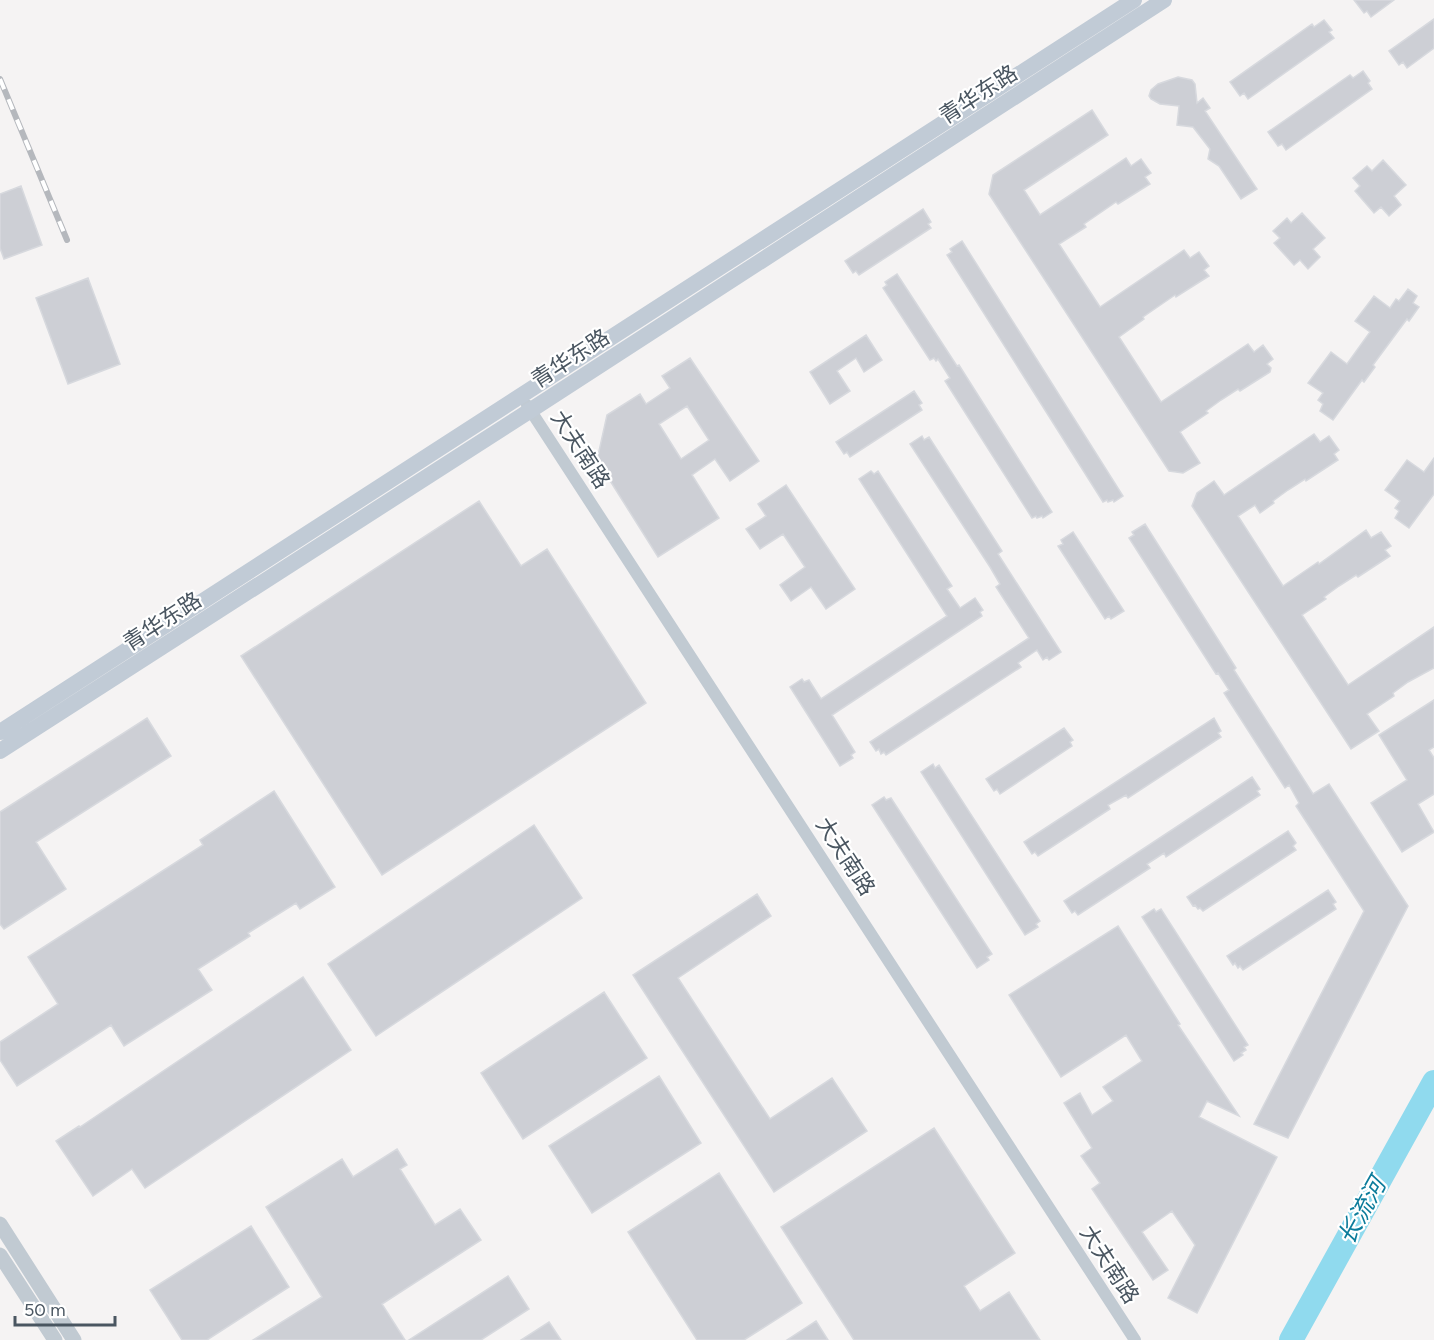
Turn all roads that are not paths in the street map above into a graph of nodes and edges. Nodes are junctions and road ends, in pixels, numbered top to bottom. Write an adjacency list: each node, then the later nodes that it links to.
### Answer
1 (1134, 0): 3 (main road, 青华东路)
2 (1164, 0): 4 (main road, 青华东路)
3 (521, 396): 4 (street, 大夫南路); 5 (main road, 青华东路)
4 (531, 410): 6 (main road, 青华东路); 11 (street, 大夫南路)
5 (0, 732)
6 (0, 751)
7 (0, 1224): 10 (street)
8 (0, 1254): 9 (street)
9 (55, 1340)
10 (74, 1340)
11 (1134, 1340)

